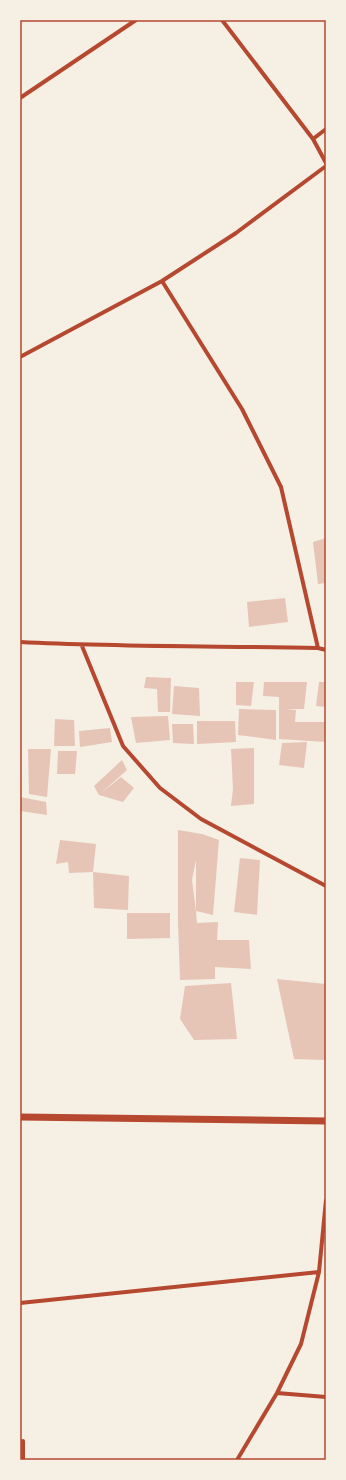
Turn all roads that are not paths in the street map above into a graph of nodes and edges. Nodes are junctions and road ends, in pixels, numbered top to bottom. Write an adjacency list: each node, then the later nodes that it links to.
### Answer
1 (136, 20): 3 (street)
2 (222, 20): 5 (street)
3 (20, 98)
4 (326, 129): 5 (street)
5 (312, 139): 6 (street)
6 (326, 165): 7 (street)
7 (162, 281): 8 (street); 11 (street)
8 (20, 357)
9 (20, 642): 10 (street)
10 (82, 646): 11 (street); 13 (street)
11 (318, 648): 12 (street)
12 (326, 650)
13 (326, 886)
14 (20, 1117): 15 (street)
15 (326, 1121)
16 (326, 1200): 17 (street)
17 (319, 1272): 18 (street); 19 (street)
18 (20, 1303)
19 (277, 1393): 20 (street); 23 (street)
20 (326, 1398)
21 (23, 1441): 22 (street)
22 (23, 1460)
23 (237, 1460)

